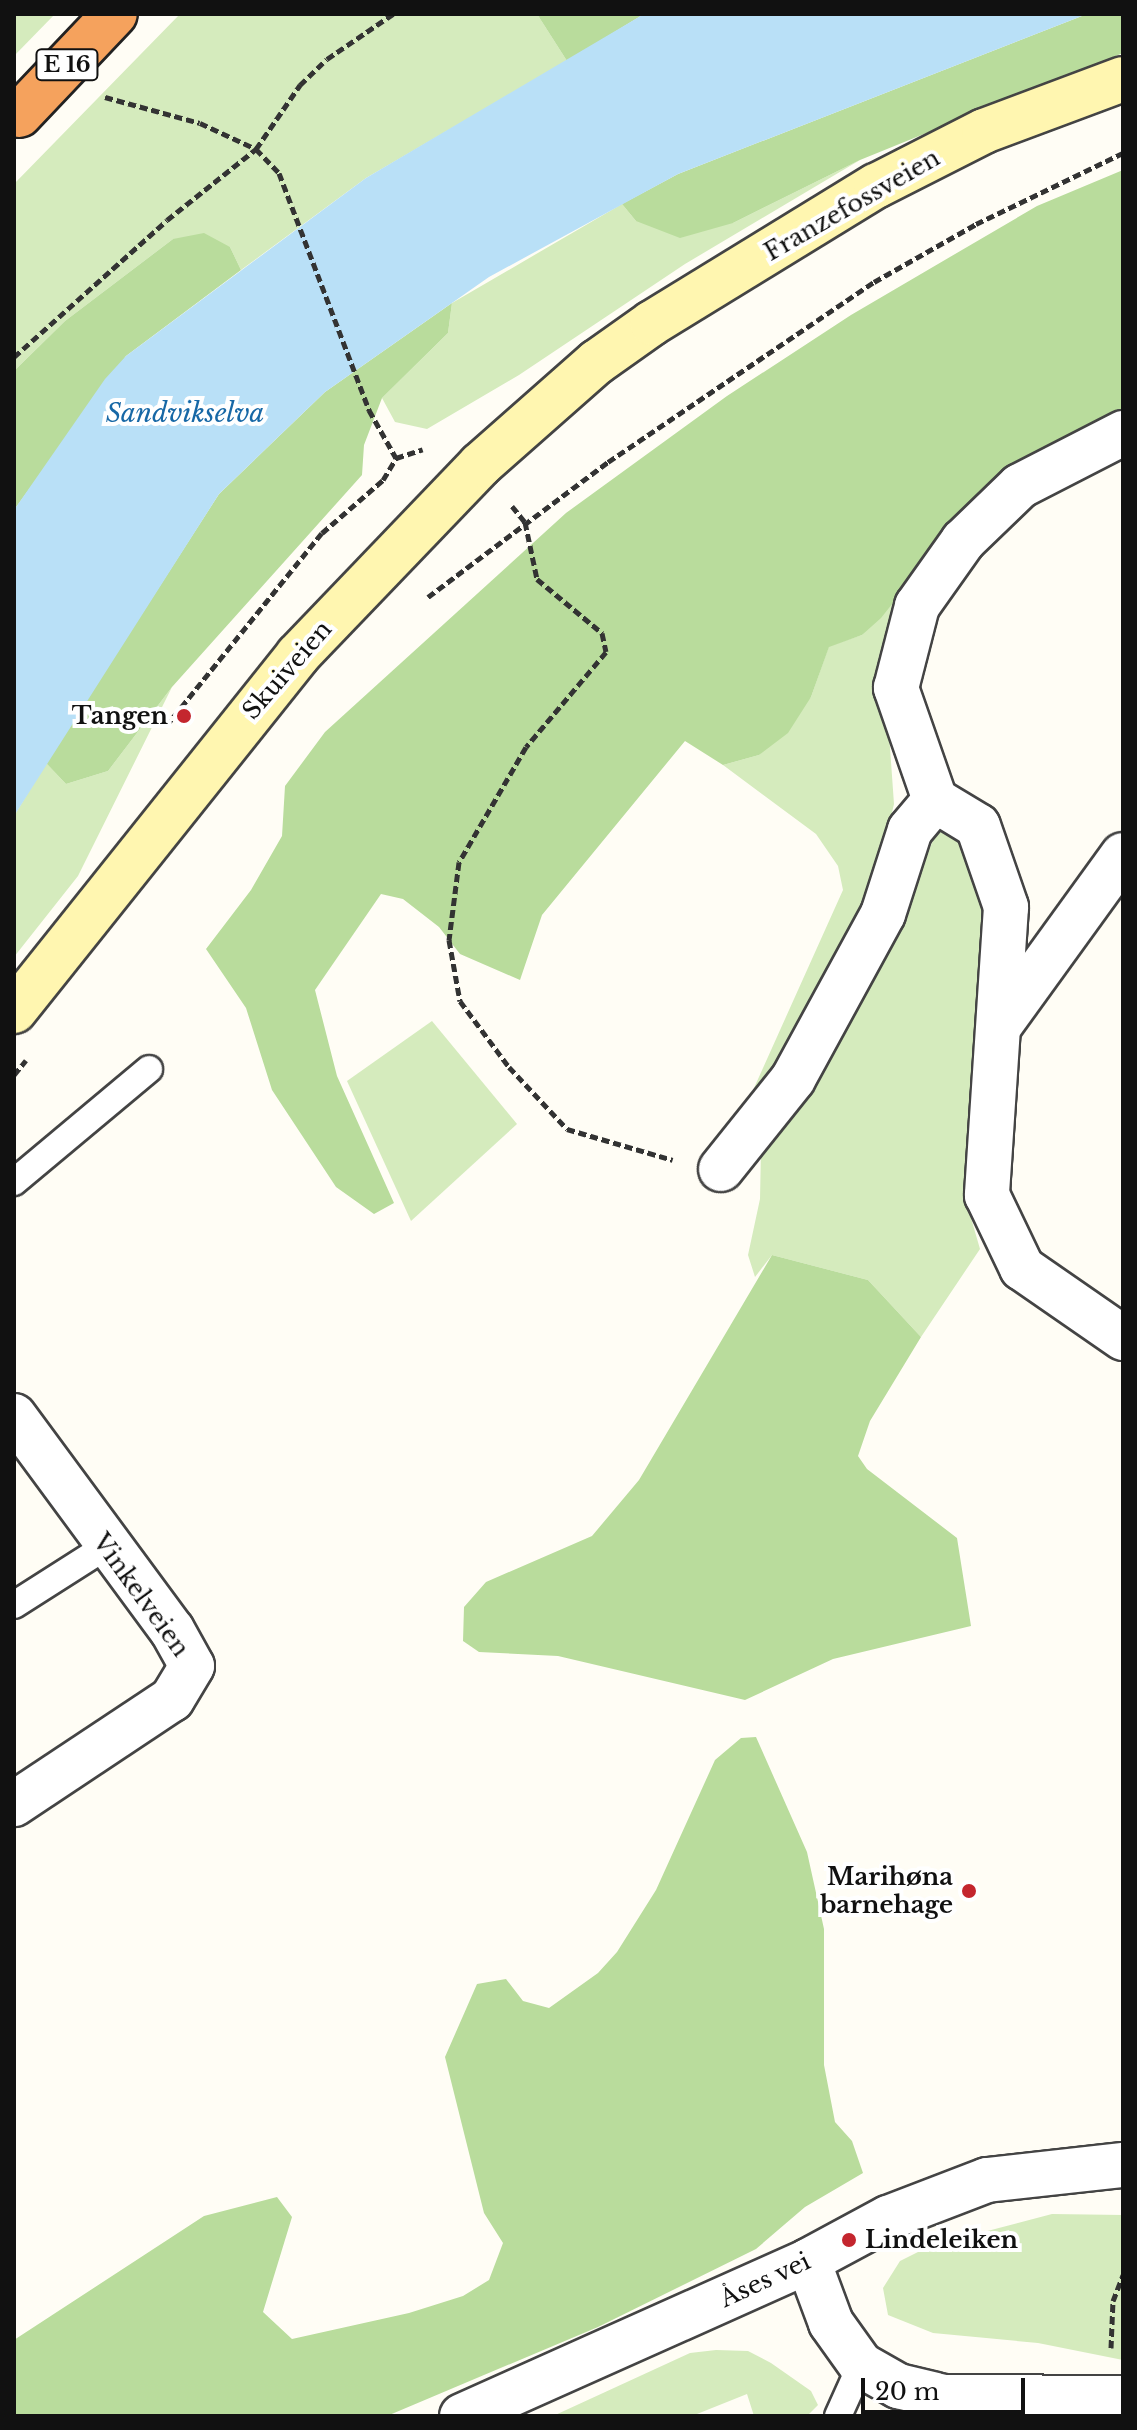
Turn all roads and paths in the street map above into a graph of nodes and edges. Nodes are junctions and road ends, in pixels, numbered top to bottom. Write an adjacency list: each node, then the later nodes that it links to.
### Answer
1 (115, 14): 5 (highway, E 16, bridge)
2 (393, 14): 6 (path)
3 (1123, 79): 9 (main road, Franzefossveien)
4 (98, 95): 6 (path)
5 (19, 115)
6 (256, 149): 8 (path); 11 (path)
7 (1123, 153): 17 (path)
8 (14, 357)
9 (597, 362): 14 (main road, Skuiveien)
10 (1123, 433): 12 (street)
11 (166, 726)
12 (935, 800): 15 (street); 17 (street)
13 (1123, 855): 15 (street)
14 (14, 1011)
15 (1002, 1022): 19 (street)
16 (149, 1069): 18 (lane)
17 (721, 1169)
18 (14, 1182)
19 (1123, 1338)
20 (14, 1416): 21 (street, Vinkelveien)
21 (105, 1547): 22 (lane); 23 (street, Vinkelveien)
22 (14, 1605)
23 (14, 1804)
24 (1123, 2165): 25 (street, Åses vei)
25 (808, 2261): 27 (street); 29 (street, Åses vei)
26 (1123, 2275): 28 (path)
27 (861, 2365): 28 (street); 30 (lane)
28 (1116, 2398)
29 (462, 2416)
30 (838, 2416)

